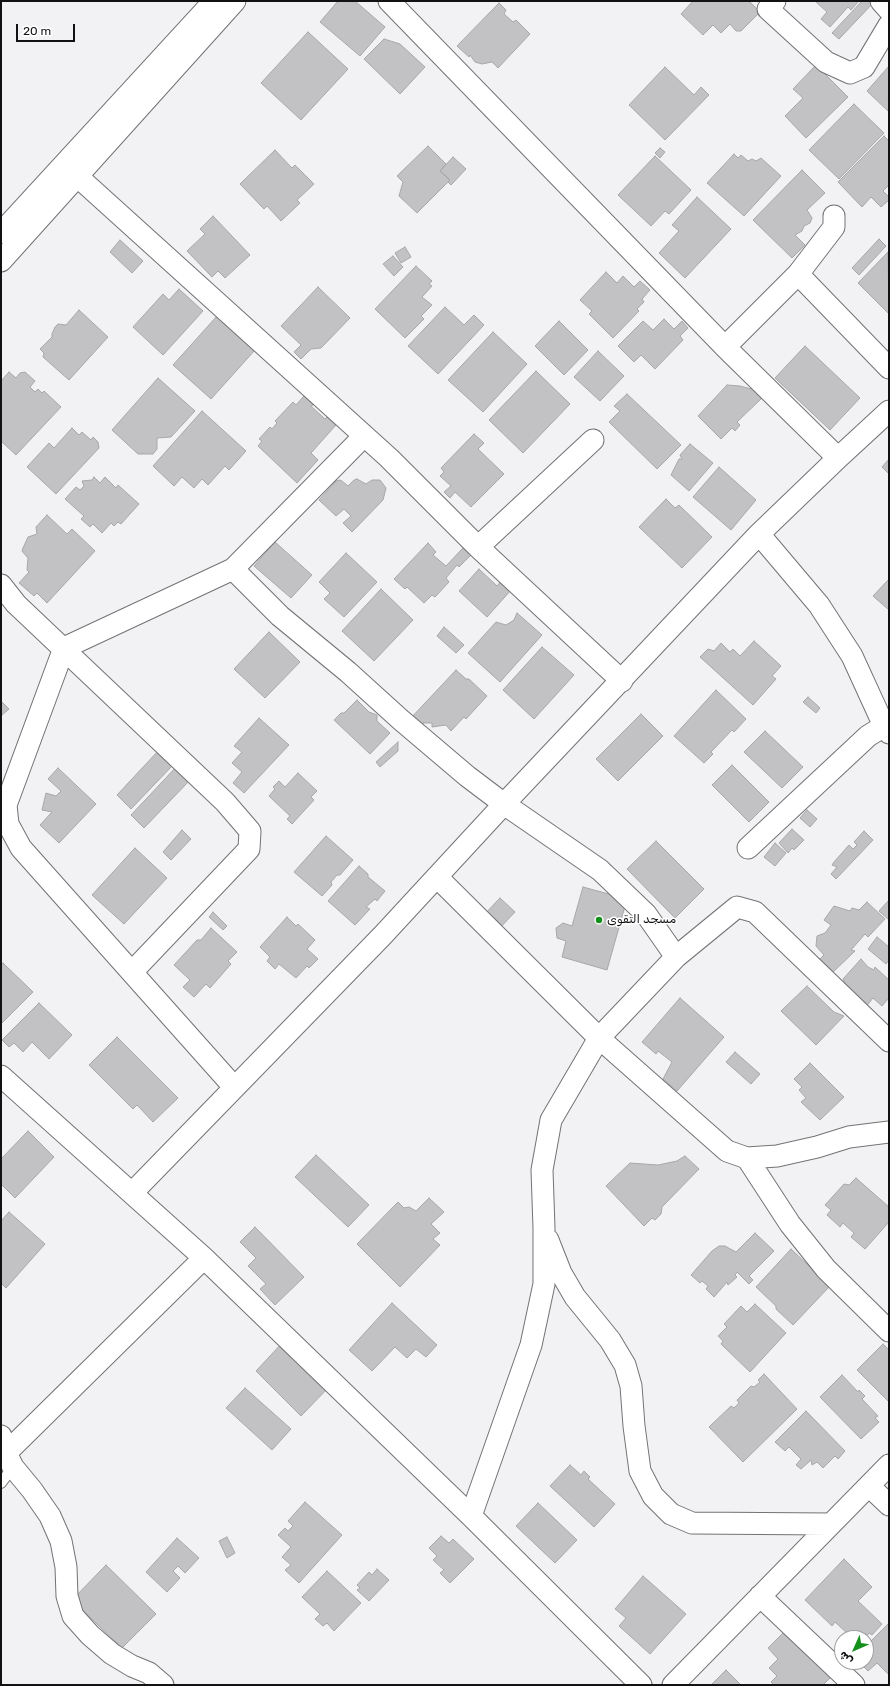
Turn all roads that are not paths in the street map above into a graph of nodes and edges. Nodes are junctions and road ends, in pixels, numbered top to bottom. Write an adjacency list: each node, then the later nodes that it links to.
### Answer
1 (214, 1): 10 (street)
2 (235, 1): 8 (street)
3 (389, 1): 13 (street)
4 (775, 1): 7 (street)
5 (881, 1): 6 (street)
6 (889, 10)
7 (889, 25)
8 (77, 176): 11 (street); 16 (street)
9 (834, 216): 12 (street)
10 (1, 233)
11 (1, 261)
12 (798, 274): 13 (street); 14 (street)
13 (725, 346): 18 (street)
14 (889, 368)
15 (889, 411): 18 (street)
16 (364, 436): 20 (street); 21 (street)
17 (593, 440): 20 (street)
18 (838, 458): 19 (street)
19 (760, 534): 24 (street); 25 (street)
20 (478, 547): 24 (street)
21 (233, 569): 23 (street); 26 (street)
22 (1, 585): 23 (street)
23 (64, 648): 30 (street); 30 (street)
24 (622, 680): 26 (street)
25 (886, 730): 27 (street)
26 (504, 804): 28 (street); 29 (street)
27 (748, 848)
28 (437, 877): 31 (street); 34 (street)
29 (676, 957): 31 (street); 32 (street)
30 (132, 972): 34 (street)
31 (599, 1038): 36 (street); 38 (street)
32 (889, 1041)
33 (1, 1076): 37 (street)
34 (234, 1087): 37 (street)
35 (889, 1132): 36 (street)
36 (747, 1158): 40 (street)
37 (132, 1193): 39 (street)
38 (544, 1228): 45 (street); 46 (street)
39 (204, 1258): 41 (street); 45 (street)
40 (889, 1331)
41 (5, 1460): 48 (street)
42 (889, 1465): 43 (street)
43 (869, 1486): 44 (street); 46 (street)
44 (889, 1505)
45 (471, 1516): 49 (street)
46 (831, 1524): 47 (street)
47 (760, 1596): 50 (street); 51 (street)
48 (163, 1685)
49 (640, 1685)
50 (672, 1685)
51 (854, 1685)

